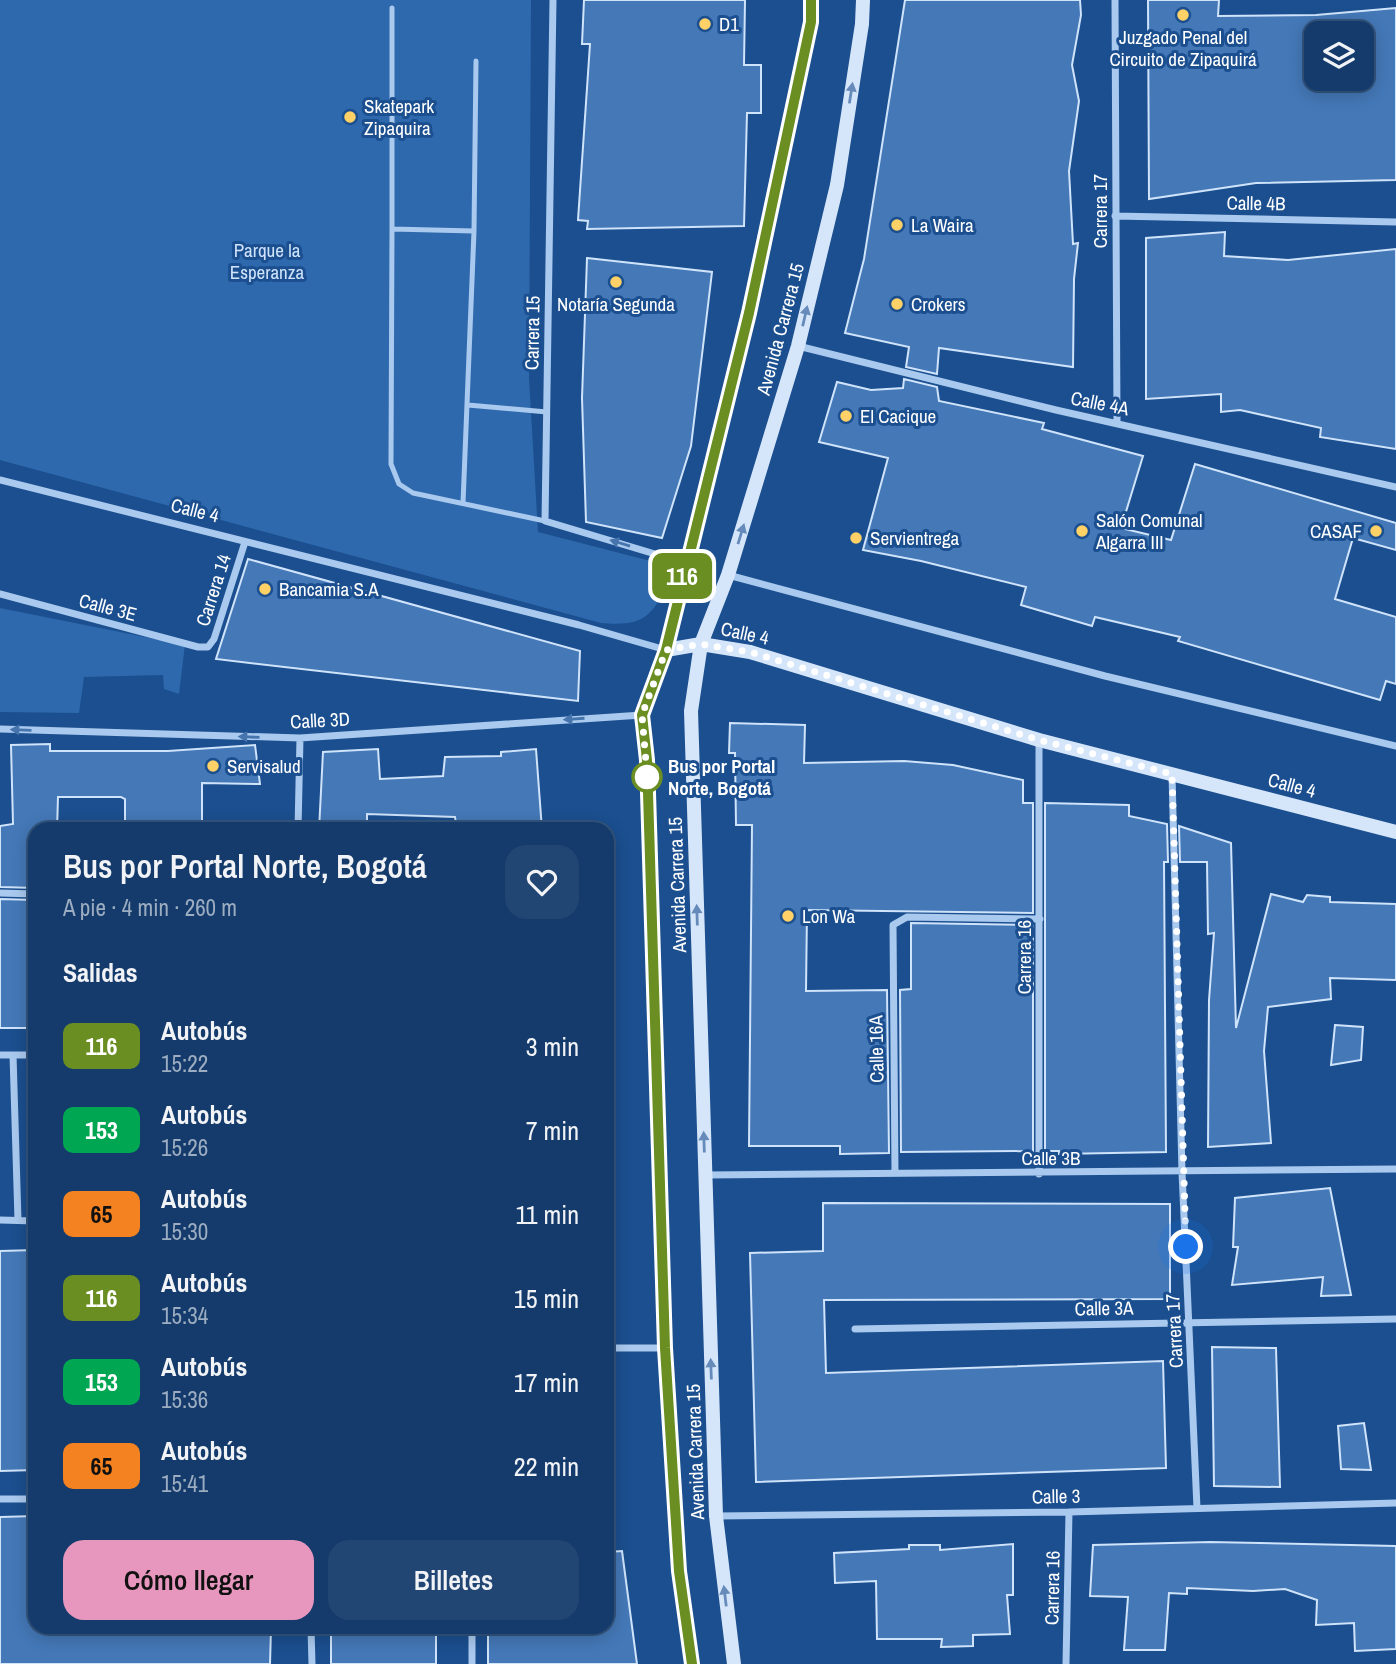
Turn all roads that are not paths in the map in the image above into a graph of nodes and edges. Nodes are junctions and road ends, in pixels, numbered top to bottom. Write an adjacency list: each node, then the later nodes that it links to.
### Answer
1 (553, 0): 13 (street, Carrera 15)
2 (811, 0): 20 (main road, Avenida Carrera 15)
3 (863, 0): 11 (main road, Avenida Carrera 15, one-way to 3)
4 (1115, 0): 7 (street, Carrera 17)
5 (392, 8): 9 (lane)
6 (476, 61): 10 (lane)
7 (1115, 216): 8 (street, Calle 4B); 14 (street, Carrera 17)
8 (1396, 222)
9 (393, 229): 10 (lane); 17 (lane)
10 (474, 231): 12 (lane)
11 (798, 346): 14 (street, Calle 4A); 21 (main road, Avenida Carrera 15, one-way to 11)
12 (468, 405): 13 (lane); 17 (lane)
13 (547, 412): 18 (street, Carrera 15)
14 (1117, 422): 16 (street, Calle 4A)
15 (0, 480): 19 (street, Calle 4)
16 (1396, 487)
17 (463, 503): 18 (lane)
18 (545, 521): 20 (street, one-way to 18)
19 (245, 542): 24 (street, Carrera 14); 25 (street, Calle 4)
20 (685, 563): 25 (main road, Avenida Carrera 15)
21 (728, 575): 23 (main road, Avenida Carrera 15); 30 (street)
22 (0, 594): 24 (street, Calle 3E)
23 (701, 644): 25 (main road, Calle 4); 29 (main road, Calle 4); 44 (main road, Avenida Carrera 15, one-way to 23)
24 (208, 647)
25 (666, 650): 26 (main road, Avenida Carrera 15)
26 (642, 715): 28 (street, Calle 3D, one-way to 28); 52 (main road, Avenida Carrera 15)
27 (0, 729): 28 (street, Calle 3D, one-way to 27)
28 (300, 738): 32 (street)
29 (1039, 740): 31 (main road, Calle 4); 36 (street, Carrera 16)
30 (1396, 746)
31 (1172, 774): 33 (main road, Calle 4); 41 (street, Carrera 17)
32 (298, 822)
33 (1396, 832)
34 (0, 894): 35 (street)
35 (28, 894)
36 (1040, 919): 42 (street, Calle 16A); 43 (street, Carrera 16)
37 (0, 1055): 38 (street)
38 (13, 1055): 39 (street); 46 (street)
39 (28, 1055)
40 (1396, 1169): 41 (street, Calle 3B)
41 (1182, 1172): 43 (street, Calle 3B); 49 (street, Carrera 17)
42 (895, 1173): 43 (street, Calle 3B); 44 (street, Calle 3B)
43 (1039, 1174)
44 (706, 1175): 58 (main road, Avenida Carrera 15, one-way to 44)
45 (0, 1220): 46 (street)
46 (18, 1220): 47 (street)
47 (28, 1221)
48 (1396, 1319): 49 (street, Calle 3A)
49 (1189, 1322): 50 (street, Calle 3A); 56 (street, Carrera 17)
50 (855, 1329)
51 (614, 1348): 52 (street)
52 (665, 1348): 63 (main road, Avenida Carrera 15)
53 (0, 1499): 54 (street)
54 (28, 1499)
55 (1396, 1503): 56 (street, Calle 3)
56 (1197, 1508): 57 (street, Calle 3)
57 (1069, 1512): 58 (street, Calle 3); 65 (street, Carrera 16)
58 (716, 1516): 64 (main road, Avenida Carrera 15, one-way to 58)
59 (311, 1634): 61 (street)
60 (472, 1634): 62 (street)
61 (312, 1664)
62 (472, 1664)
63 (692, 1664)
64 (734, 1664)
65 (1066, 1664)

